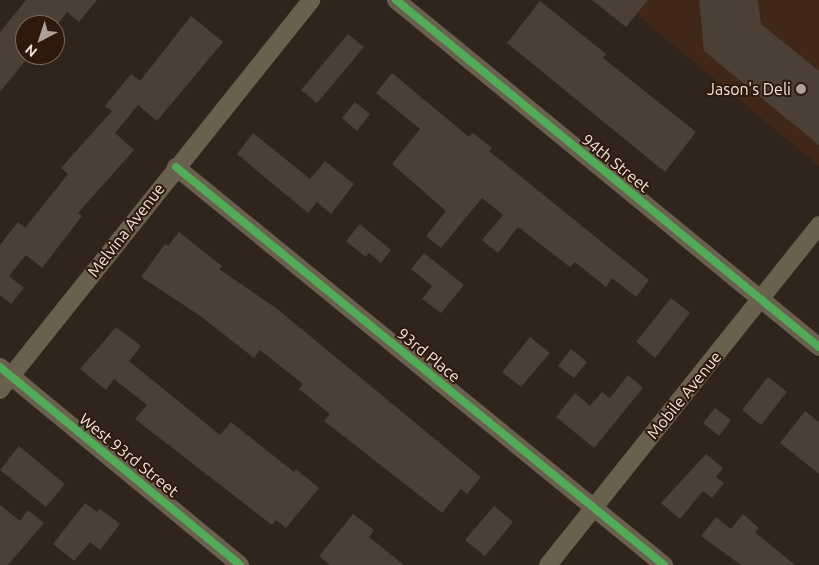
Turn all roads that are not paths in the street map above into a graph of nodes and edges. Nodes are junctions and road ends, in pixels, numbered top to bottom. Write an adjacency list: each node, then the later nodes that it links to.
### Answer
1 (311, 0): 3 (street, Melvina Avenue)
2 (396, 0): 5 (street, 94th Street)
3 (176, 167): 7 (street, Melvina Avenue); 9 (street, 93rd Place)
4 (819, 226): 5 (street, Mobile Avenue)
5 (760, 299): 6 (street, 94th Street); 9 (street, Mobile Avenue)
6 (819, 347)
7 (6, 372): 8 (street, Melvina Avenue); 10 (street, West 93rd Street)
8 (0, 390)
9 (594, 508): 11 (street, Mobile Avenue); 12 (street, 93rd Place)
10 (240, 565)
11 (548, 565)
12 (664, 565)

